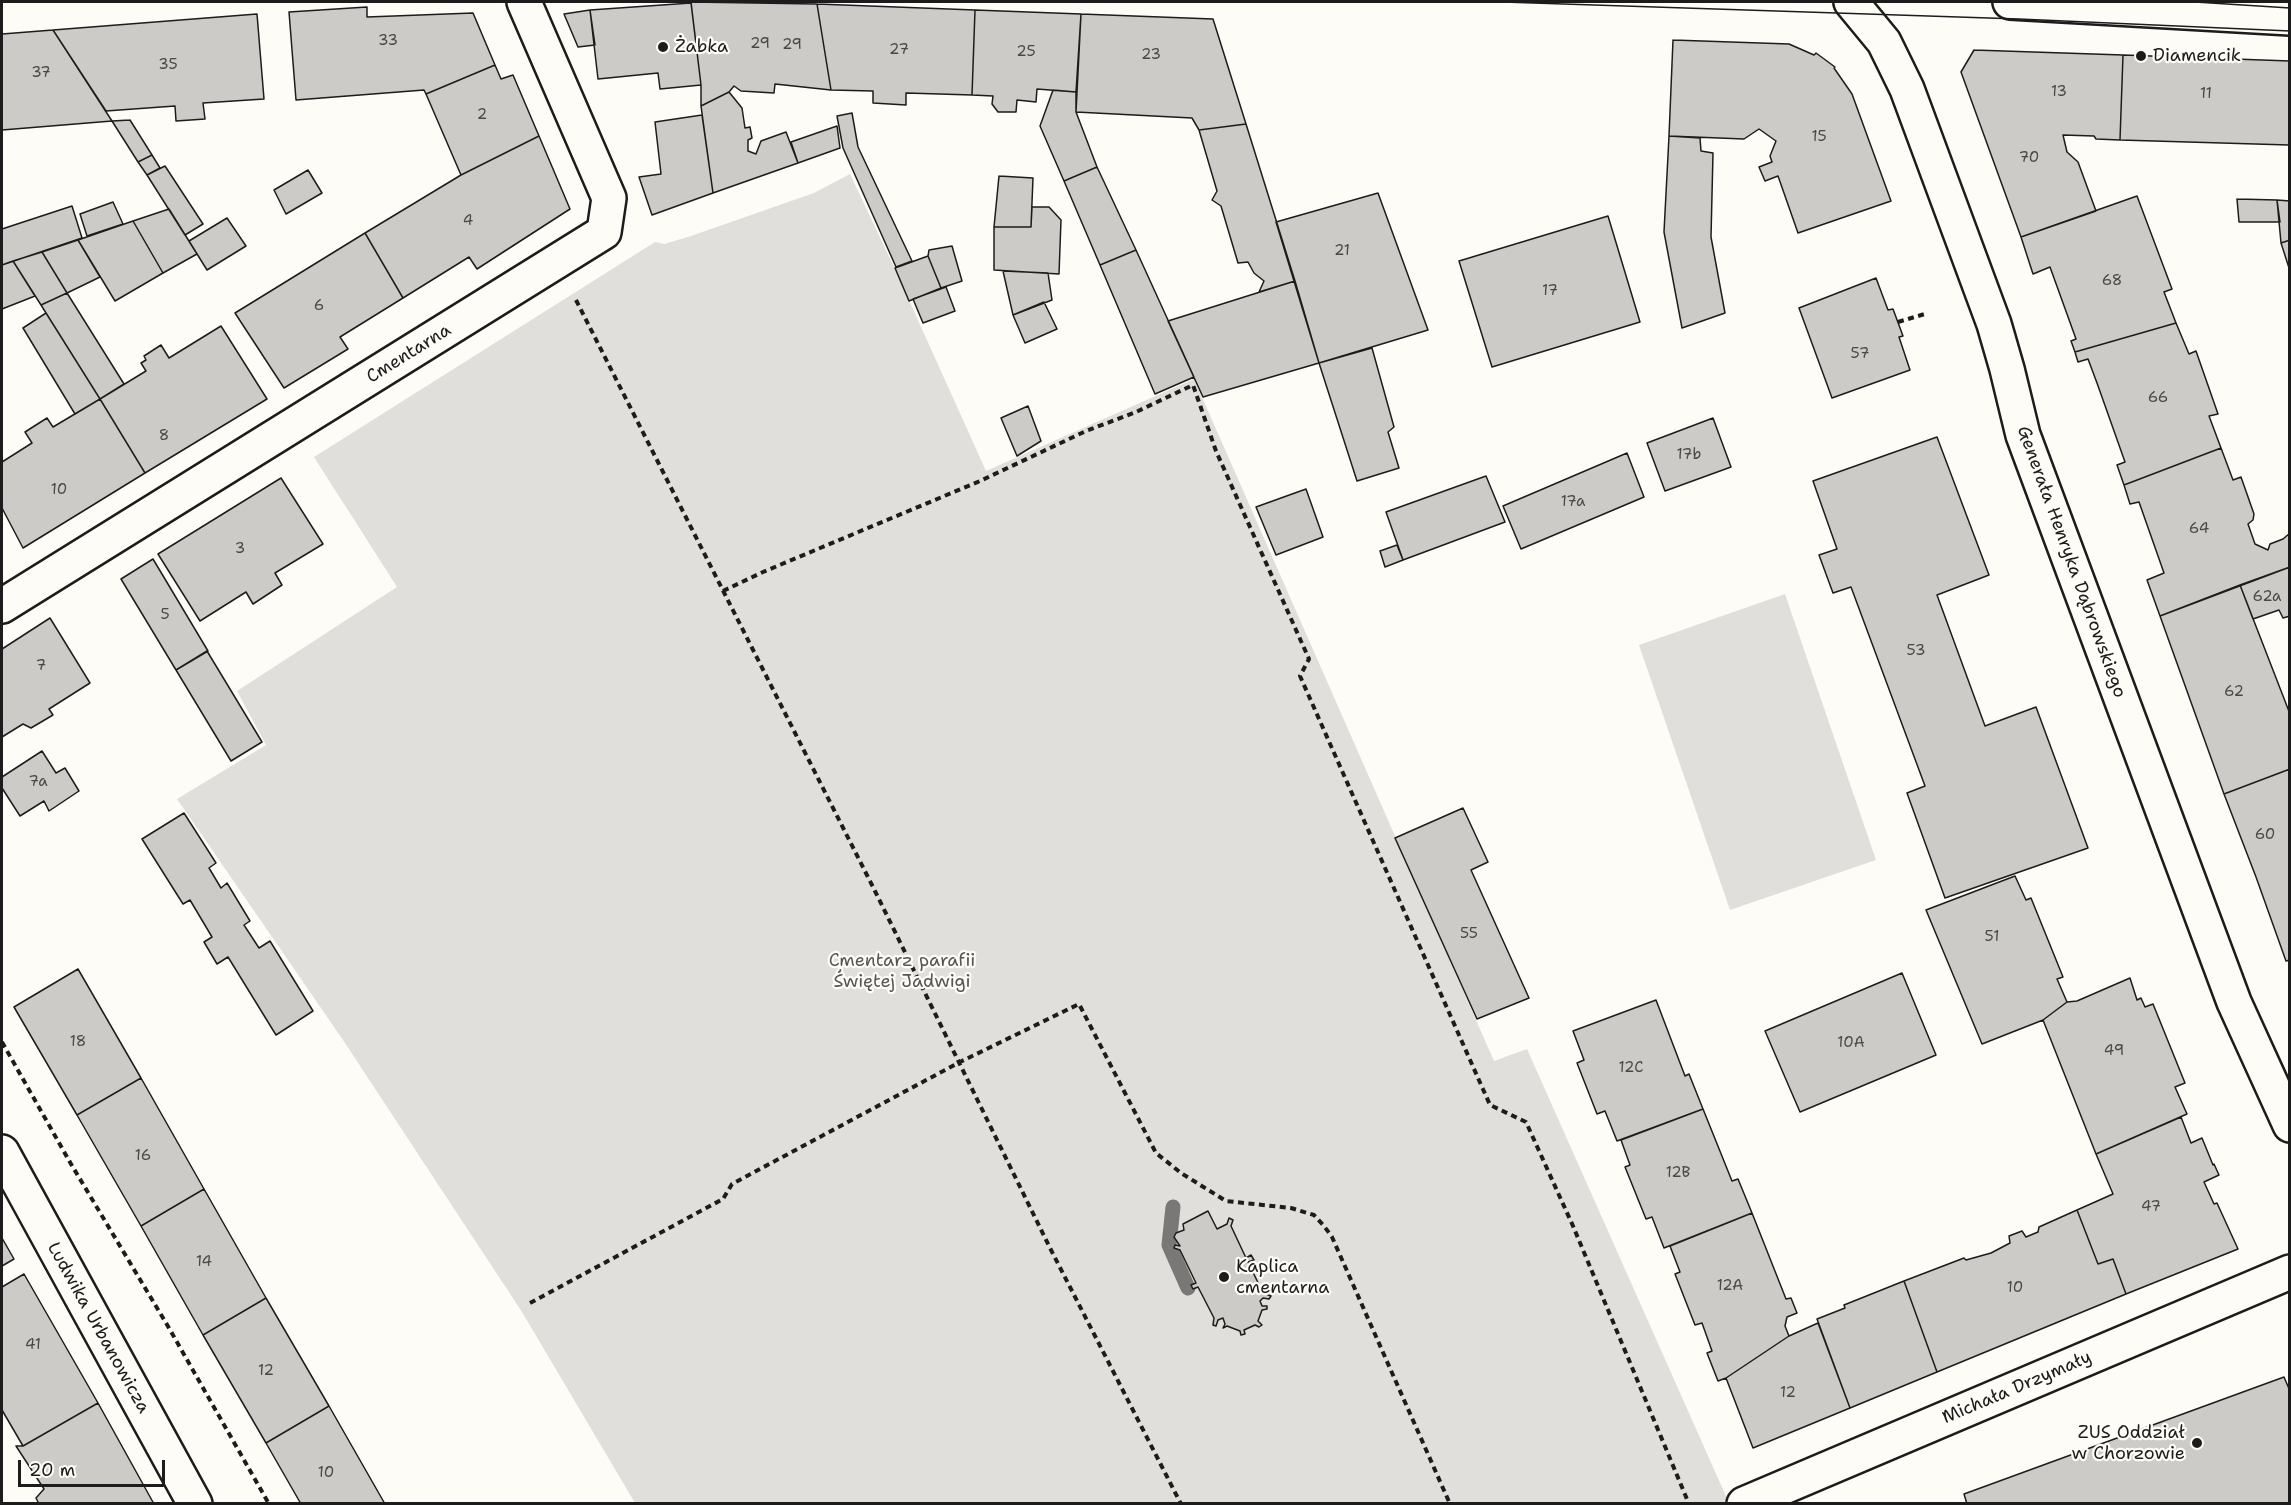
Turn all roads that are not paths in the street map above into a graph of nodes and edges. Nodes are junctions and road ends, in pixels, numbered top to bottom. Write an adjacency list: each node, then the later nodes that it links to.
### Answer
1 (524, 2): 5 (street, Cmentarna)
2 (1851, 2): 6 (street, Generała Henryka Dąbrowskiego)
3 (2010, 2): 4 (street)
4 (2289, 18)
5 (2, 606)
6 (2289, 1125)
7 (2, 1152): 9 (street, Ludwika Urbanowicza)
8 (2289, 1272): 10 (street, Michała Drzymały)
9 (195, 1503)
10 (1744, 1503)

